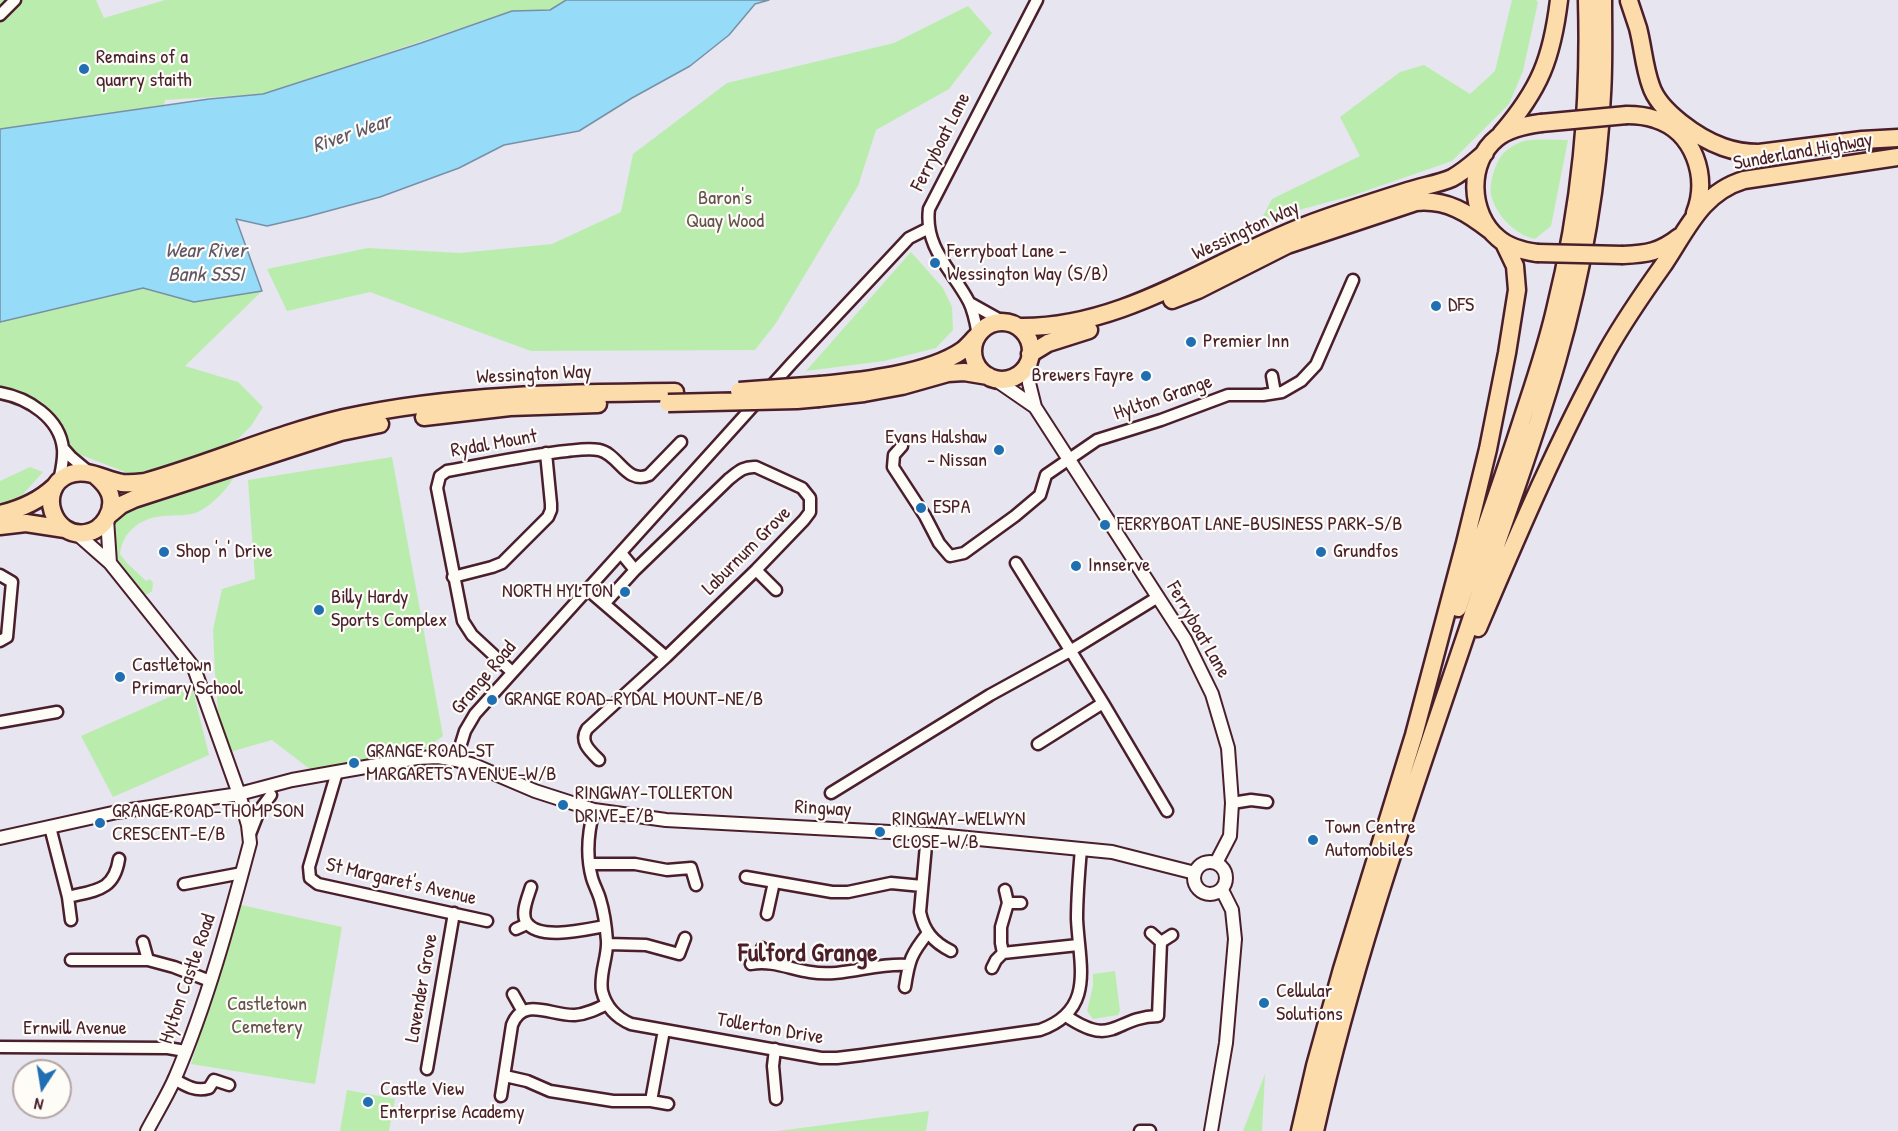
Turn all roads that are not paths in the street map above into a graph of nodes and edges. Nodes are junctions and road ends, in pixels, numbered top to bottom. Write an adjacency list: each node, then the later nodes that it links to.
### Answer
1 (15, 0): 7 (street)
2 (1037, 0): 16 (street, Ferryboat Lane)
3 (1559, 0): 10 (highway)
4 (1587, 0): 60 (highway)
5 (1603, 0): 62 (highway)
6 (1629, 1): 8 (highway); 11 (highway)
7 (0, 15)
8 (1662, 122): 9 (highway); 10 (highway, bridge)
9 (1679, 133): 12 (highway, Sunderland Highway); 15 (highway)
10 (1499, 137): 13 (highway)
11 (1898, 138)
12 (1898, 143)
13 (1485, 153): 18 (highway); 21 (highway, Wessington Way)
14 (1898, 157): 15 (highway, Sunderland Highway)
15 (1692, 220): 17 (highway)
16 (929, 228): 20 (street, Ferryboat Lane); 42 (street, Grange Road)
17 (1680, 236): 18 (highway, bridge); 62 (highway)
18 (1497, 237): 23 (highway, Wessington Way); 60 (highway)
19 (1353, 280): 28 (street, Hylton Grange)
20 (970, 303): 21 (street, Ferryboat Lane); 22 (street, Ferryboat Lane)
21 (1011, 324): 22 (highway, Wessington Way); 23 (highway)
22 (977, 336): 25 (highway); 26 (highway, Wessington Way)
23 (1030, 356): 25 (highway, Wessington Way); 30 (street, Ferryboat Lane)
24 (1272, 376): 28 (street)
25 (991, 377): 26 (highway, Wessington Way); 30 (street, Ferryboat Lane)
26 (820, 392): 29 (highway, Wessington Way, bridge)
27 (0, 393): 33 (street)
28 (1275, 393): 35 (street, Hylton Grange)
29 (672, 397): 36 (highway, Wessington Way); 39 (highway, Wessington Way)
30 (1035, 407): 35 (street, Ferryboat Lane)
31 (681, 442): 34 (street, Rydal Mount)
32 (902, 446): 35 (street, Hylton Grange)
33 (63, 447): 36 (street); 37 (street)
34 (546, 453): 48 (street); 48 (street, Rydal Mount)
35 (1069, 460): 51 (street, Ferryboat Lane)
36 (94, 475): 37 (highway, Wessington Way); 39 (highway)
37 (57, 484): 38 (highway, Wessington Way); 41 (highway)
38 (0, 514)
39 (108, 517): 41 (highway, Wessington Way); 43 (street)
40 (0, 526): 41 (highway, Wessington Way)
41 (70, 531): 43 (street, Hylton Castle Road)
42 (621, 553): 45 (street); 49 (street, Grange Road)
43 (110, 562): 67 (street, Hylton Castle Road)
44 (1016, 563): 54 (street)
45 (635, 570): 46 (street, Laburnum Grove); 52 (street, Laburnum Grove)
46 (756, 570): 50 (street); 55 (street, Laburnum Grove)
47 (0, 575): 53 (street)
48 (453, 577): 56 (street, Rydal Mount)
49 (587, 589): 52 (street); 56 (street, Grange Road)
50 (776, 590)
51 (1158, 597): 54 (street); 70 (street, Ferryboat Lane)
52 (605, 603): 55 (street)
53 (0, 641)
54 (1070, 651): 57 (street); 66 (street)
55 (666, 657): 64 (street, Laburnum Grove)
56 (512, 672): 63 (street, Grange Road)
57 (1103, 703): 61 (street); 72 (street)
58 (57, 712): 59 (street)
59 (0, 722)
60 (1414, 735): 140 (highway)
61 (1038, 744)
62 (1429, 744): 141 (highway)
63 (456, 759): 65 (street); 71 (street, Ringway)
64 (599, 760)
65 (337, 771): 67 (street); 94 (street, St Margaret's Avenue)
66 (831, 793)
67 (239, 794): 73 (street); 74 (street, Hylton Castle Road)
68 (271, 795): 74 (street, Hylton Castle Road)
69 (1267, 802): 70 (street)
70 (1232, 803): 79 (street, Ferryboat Lane)
71 (594, 810): 75 (street, Ringway); 80 (street)
72 (1167, 811)
73 (50, 827): 76 (street); 91 (street)
74 (250, 834): 81 (street, Hylton Castle Road)
75 (927, 834): 77 (street, Ringway); 87 (street)
76 (0, 838)
77 (1081, 849): 82 (street, Ringway); 108 (street)
78 (119, 859): 91 (street)
79 (1216, 863): 82 (street); 90 (street)
80 (590, 864): 86 (street); 99 (street)
81 (242, 873): 85 (street); 116 (street, Hylton Castle Road)
82 (1194, 873): 90 (street)
83 (746, 877): 84 (street)
84 (774, 882): 87 (street); 95 (street)
85 (184, 884)
86 (696, 885)
87 (922, 886): 101 (street)
88 (531, 887): 98 (street)
89 (1005, 890): 92 (street)
90 (1222, 890): 139 (street)
91 (68, 897): 96 (street)
92 (1008, 903): 93 (street); 111 (street)
93 (1021, 903)
94 (454, 914): 97 (street, St Margaret's Avenue); 128 (street, Lavender Grove)
95 (767, 914)
96 (71, 920)
97 (487, 921)
98 (527, 924): 99 (street); 100 (street)
99 (605, 926): 107 (street)
100 (516, 929)
101 (928, 933): 110 (street); 114 (street)
102 (1151, 933): 106 (street)
103 (1172, 936): 106 (street)
104 (685, 938): 107 (street)
105 (143, 942): 113 (street)
106 (1161, 942): 122 (street)
107 (607, 944): 119 (street)
108 (1078, 945): 111 (street); 121 (street)
109 (762, 948): 114 (street)
110 (951, 951)
111 (1003, 952): 115 (street)
112 (71, 960): 113 (street)
113 (148, 960): 116 (street)
114 (909, 965): 117 (street)
115 (992, 968)
116 (210, 981): 127 (street, Hylton Castle Road)
117 (905, 987)
118 (513, 994): 120 (street)
119 (607, 1004): 120 (street); 124 (street, Tollerton Drive)
120 (522, 1010): 129 (street)
121 (1066, 1016): 122 (street); 126 (street, Tollerton Drive)
122 (1158, 1016): 123 (street)
123 (1170, 1022)
124 (664, 1030): 126 (street, Tollerton Drive); 134 (street)
125 (0, 1047): 127 (street, Ernwill Avenue)
126 (774, 1049): 133 (street)
127 (185, 1051): 130 (street, Hylton Castle Road)
128 (427, 1070)
129 (505, 1076): 132 (street); 134 (street)
130 (174, 1079): 131 (street); 136 (street, Hylton Castle Road)
131 (229, 1085)
132 (501, 1096)
133 (776, 1099)
134 (651, 1101): 135 (street)
135 (668, 1104)
136 (147, 1131)
137 (1140, 1131): 138 (street)
138 (1150, 1131)
139 (1211, 1131)
140 (1300, 1131)
141 (1315, 1131)

